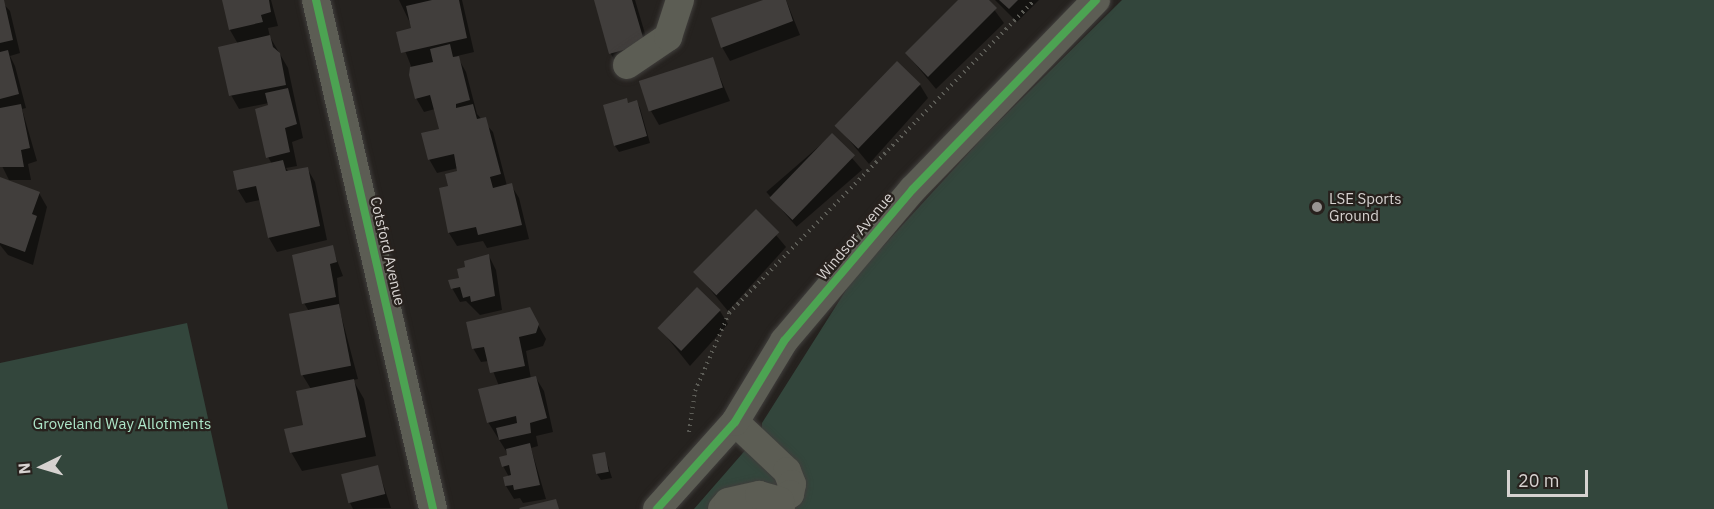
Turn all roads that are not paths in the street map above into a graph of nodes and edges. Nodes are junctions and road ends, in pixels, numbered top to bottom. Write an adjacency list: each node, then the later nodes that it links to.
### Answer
1 (316, 0): 7 (street, Cotsford Avenue)
2 (680, 0): 4 (street)
3 (1096, 0): 5 (street, Windsor Avenue)
4 (627, 65)
5 (735, 422): 6 (street); 8 (street, Windsor Avenue)
6 (780, 505): 9 (street)
7 (433, 509)
8 (657, 509)
9 (722, 509)

